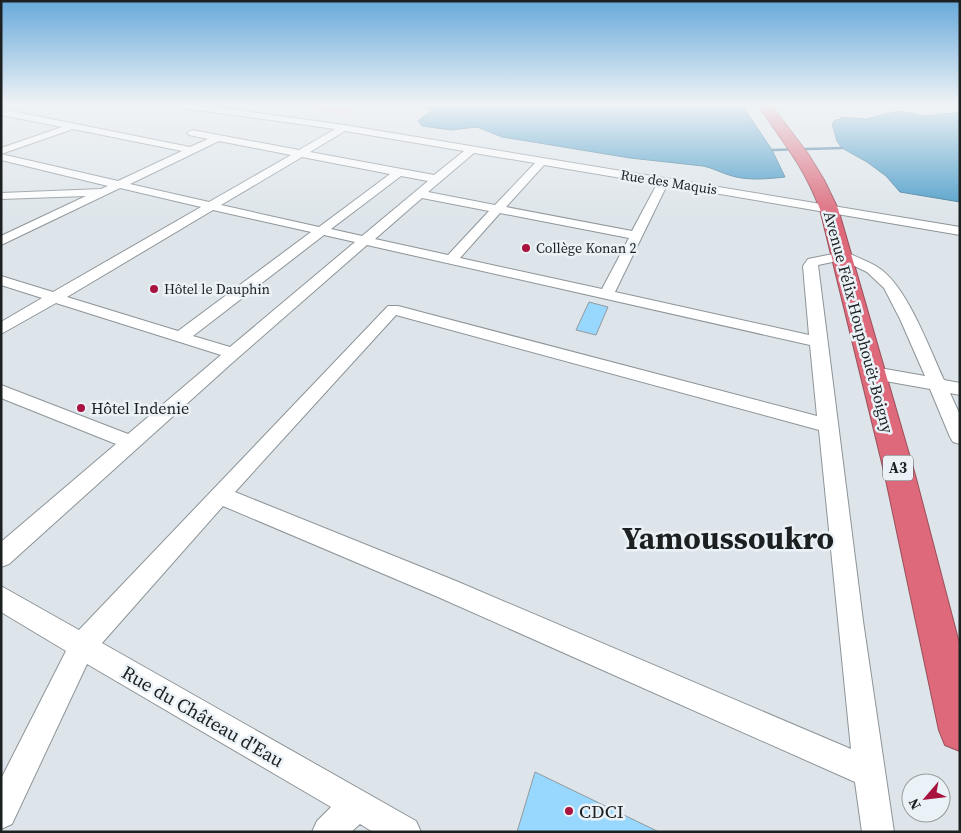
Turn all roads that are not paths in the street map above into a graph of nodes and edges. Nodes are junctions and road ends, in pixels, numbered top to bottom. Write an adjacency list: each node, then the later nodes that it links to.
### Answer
1 (22, 144): 11 (street)
2 (160, 144): 8 (street)
3 (204, 144): 10 (street)
4 (247, 144): 12 (street)
5 (317, 144): 12 (street)
6 (441, 144): 9 (street, Rue des Maquis)
7 (794, 144): 24 (highway, Avenue Félix Houphouët-Boigny / A3)
8 (166, 145): 10 (street)
9 (472, 149): 14 (street, Rue des Maquis); 16 (street)
10 (191, 150): 18 (street)
11 (1, 151)
12 (300, 154): 15 (street); 23 (street)
13 (1, 157): 18 (street)
14 (542, 161): 17 (street, Rue des Maquis); 25 (street)
15 (399, 172): 16 (street); 26 (street)
16 (436, 179): 21 (street)
17 (664, 181): 24 (street, Rue des Maquis); 28 (street)
18 (118, 185): 19 (street); 20 (street)
19 (144, 191): 20 (street); 23 (street)
20 (104, 192): 22 (street); 30 (street)
21 (419, 194): 25 (street); 29 (street)
22 (1, 196)
23 (210, 205): 26 (street); 35 (street)
24 (828, 208): 27 (street, Rue des Maquis); 31 (highway, Avenue Félix Houphouët-Boigny / A3)
25 (497, 210): 28 (street); 32 (street)
26 (324, 230): 29 (street); 37 (street)
27 (960, 231)
28 (636, 236): 34 (street)
29 (367, 240): 32 (street); 39 (street)
30 (1, 242)
31 (842, 256): 38 (street); 40 (highway, Avenue Félix Houphouët-Boigny / A3); 41 (street)
32 (452, 259): 34 (street)
33 (1, 280): 35 (street)
34 (607, 294): 38 (street)
35 (54, 298): 36 (street); 37 (street)
36 (1, 329)
37 (182, 336): 39 (street)
38 (819, 342): 44 (street)
39 (233, 353): 46 (street)
40 (874, 373): 41 (street); 51 (highway, Avenue Félix Houphouët-Boigny / A3)
41 (938, 385): 42 (street); 45 (street)
42 (960, 389)
43 (1, 391): 46 (street)
44 (828, 426): 47 (street); 52 (street)
45 (960, 437)
46 (132, 443): 48 (street)
47 (219, 495): 50 (street); 52 (street)
48 (1, 556)
49 (1, 598): 50 (street, Rue du Château d'Eau)
50 (82, 646): 53 (street, Rue du Château d'Eau); 54 (street)
51 (960, 730)
52 (869, 772): 57 (street)
53 (357, 804): 55 (street); 56 (street, Rue du Château d'Eau)
54 (1, 813)
55 (328, 832)
56 (405, 832)
57 (878, 832)

